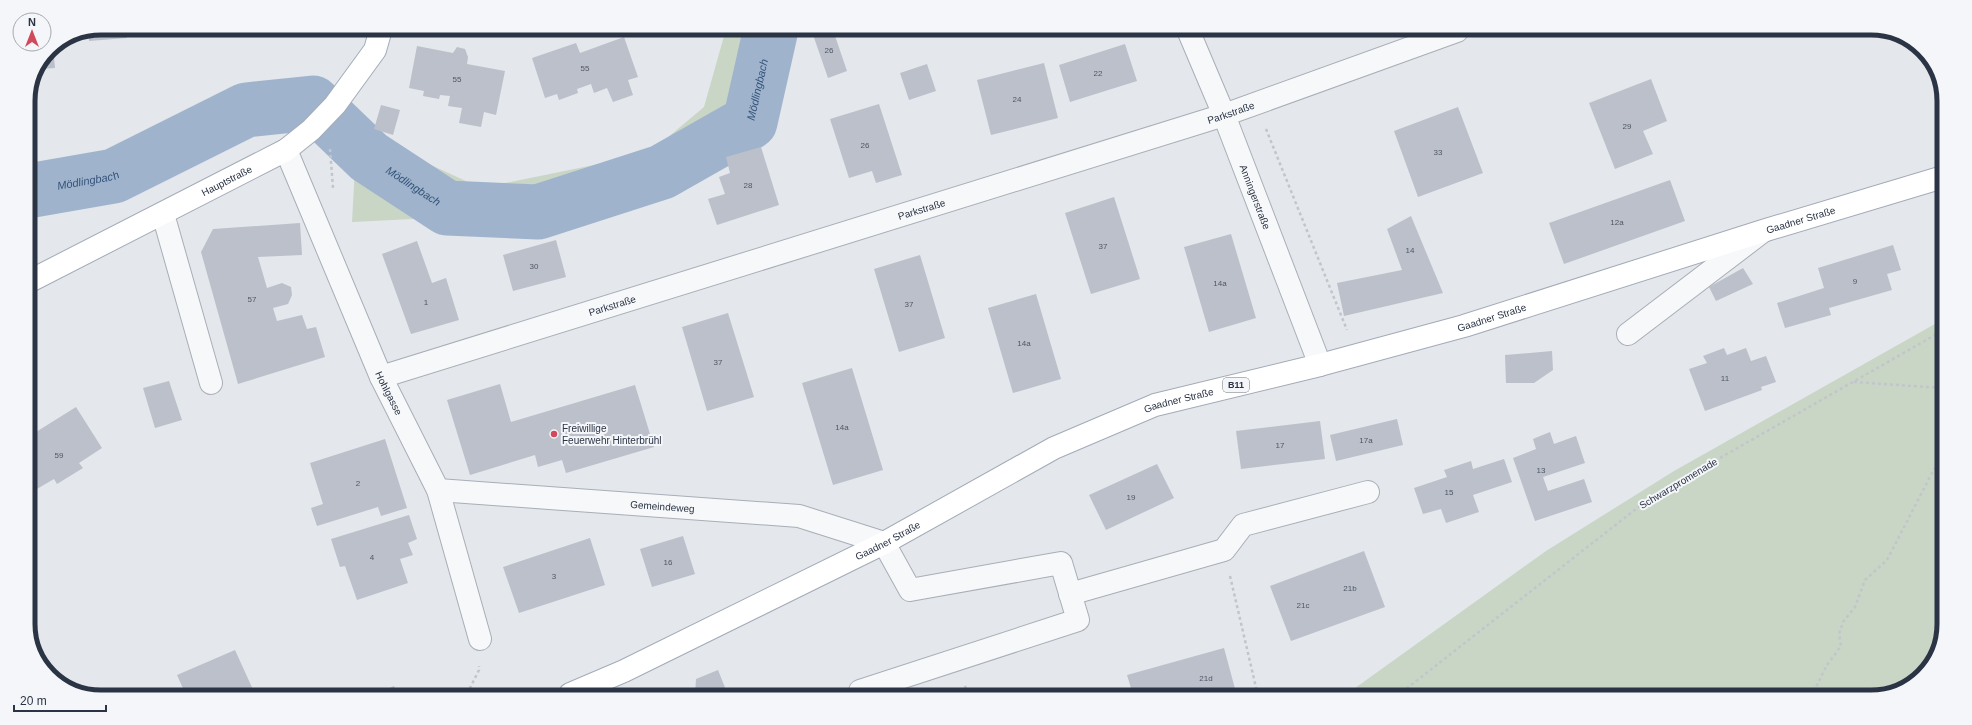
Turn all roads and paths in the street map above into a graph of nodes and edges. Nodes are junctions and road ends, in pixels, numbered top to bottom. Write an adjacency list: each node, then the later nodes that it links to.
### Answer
1 (379, 35): 6 (main road, Hauptstraße)
2 (1190, 35): 5 (street, Anningerstraße)
3 (1446, 35): 4 (street, Parkstraße)
4 (1256, 104): 5 (street, Parkstraße); 11 (path)
5 (1224, 115): 14 (street, Anningerstraße); 15 (street, Parkstraße)
6 (286, 150): 8 (main road, Hauptstraße); 15 (street, Hohlgasse)
7 (1937, 179): 9 (main road, Gaadner Straße / B11)
8 (163, 214): 10 (main road, Hauptstraße); 17 (street)
9 (1766, 230): 12 (street); 14 (main road, Gaadner Straße / B11)
10 (35, 278)
11 (1347, 329)
12 (1628, 334)
13 (1937, 334): 16 (path, Schwarzpromenade)
14 (1320, 365): 22 (main road, Gaadner Straße / B11)
15 (381, 377): 20 (street, Hohlgasse)
16 (1854, 382): 18 (path); 29 (path, Schwarzpromenade)
17 (211, 383)
18 (1937, 388)
19 (1937, 468): 30 (path)
20 (438, 490): 22 (street, Gemeindeweg); 25 (street, Hohlgasse)
21 (1368, 492): 23 (street)
22 (884, 542): 24 (street); 26 (main road, Gaadner Straße / B11)
23 (1224, 550): 24 (street); 28 (path)
24 (1070, 594): 27 (street)
25 (480, 639)
26 (579, 690)
27 (863, 690)
28 (1257, 690)
29 (1405, 690)
30 (1815, 690)

